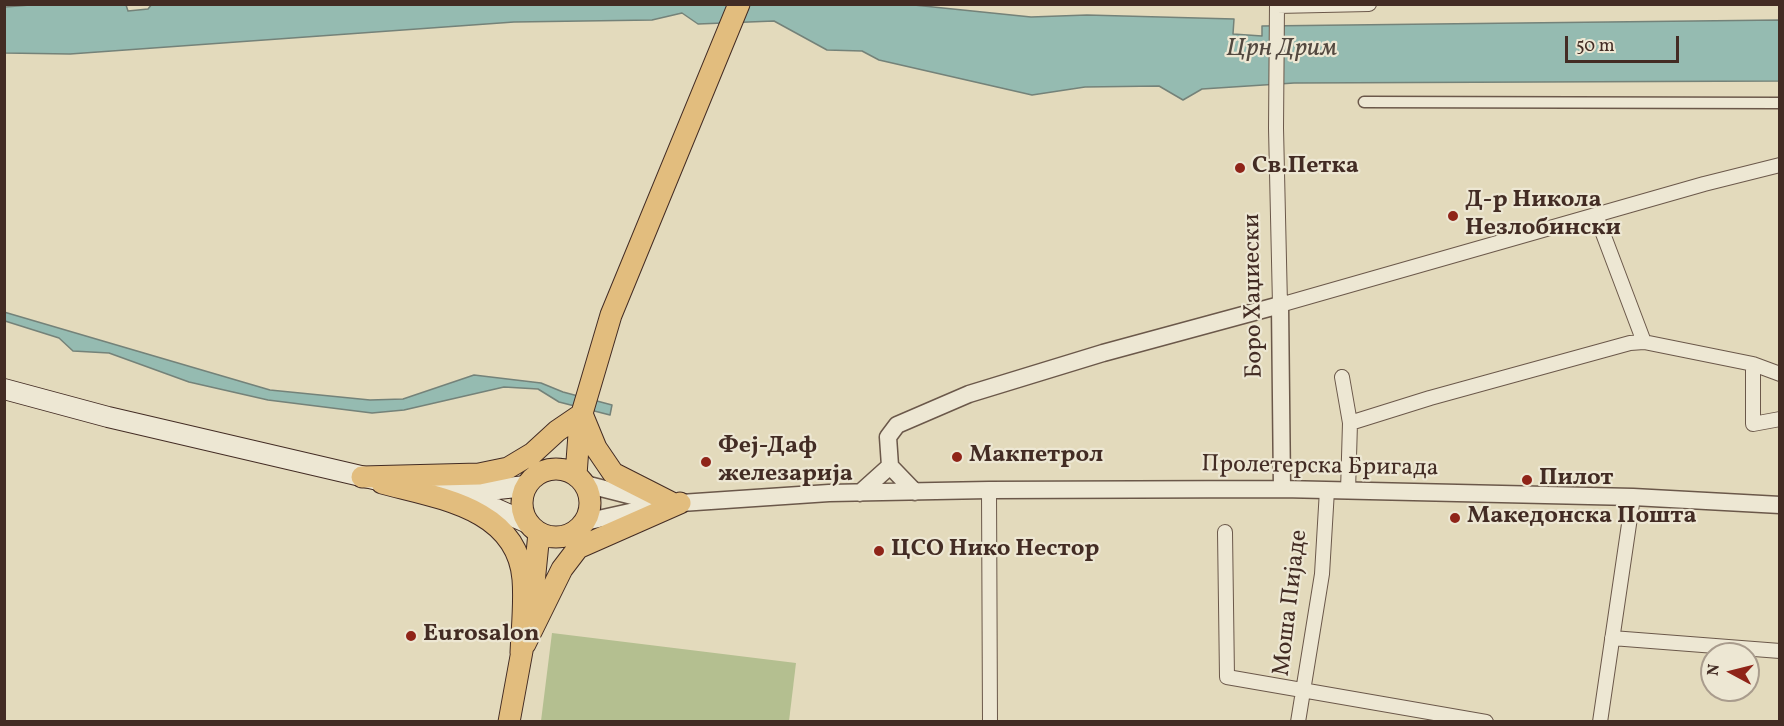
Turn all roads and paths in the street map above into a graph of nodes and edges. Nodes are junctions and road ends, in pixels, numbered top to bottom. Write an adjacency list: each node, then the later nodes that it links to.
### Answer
1 (739, 4): 14 (main road)
2 (1369, 4): 3 (street)
3 (1277, 5): 8 (street, Боро Хаџиески)
4 (1364, 102): 5 (street)
5 (1779, 103)
6 (1779, 165): 7 (street)
7 (1596, 215): 8 (street); 9 (street)
8 (1280, 305): 17 (street); 22 (street, Боро Хаџиески)
9 (1644, 342): 10 (street); 16 (street)
10 (1754, 364): 11 (street); 15 (street)
11 (1779, 374)
12 (1342, 377): 16 (street)
13 (4, 389): 19 (main road)
14 (582, 415): 18 (main road); 19 (main road); 20 (main road); 30 (main road)
15 (1779, 419)
16 (1350, 423): 25 (street)
17 (890, 466): 26 (street); 28 (street)
18 (543, 471): 20 (main road); 21 (main road)
19 (362, 477): 27 (main road); 39 (main road)
20 (581, 479): 30 (street); 32 (main road)
21 (526, 486): 27 (main road); 33 (main road)
22 (1282, 489): 23 (street, Пролетерска Бригада); 24 (street, Пролетерска Бригада)
23 (989, 490): 26 (street, Пролетерска Бригада); 42 (street)
24 (1327, 490): 25 (street, Пролетерска Бригада); 40 (street, Моша Пијаде)
25 (1348, 491): 29 (street, Пролетерска Бригада)
26 (915, 492): 28 (street, Пролетерска Бригада)
27 (460, 493): 33 (main road)
28 (860, 493): 30 (street, Пролетерска Бригада)
29 (1633, 497): 31 (street, Пролетерска Бригада); 37 (street)
30 (673, 504): 32 (street); 39 (main road)
31 (1779, 505)
32 (585, 522): 35 (main road)
33 (533, 528): 35 (main road); 36 (main road)
34 (1225, 532): 40 (street)
35 (565, 537): 36 (main road)
36 (530, 620): 39 (main road)
37 (1612, 638): 38 (street); 45 (street)
38 (1779, 651)
39 (521, 653): 41 (main road)
40 (1304, 690): 43 (street, Моша Пијаде); 44 (street)
41 (510, 722)
42 (990, 722)
43 (1298, 722)
44 (1486, 722)
45 (1600, 722)

